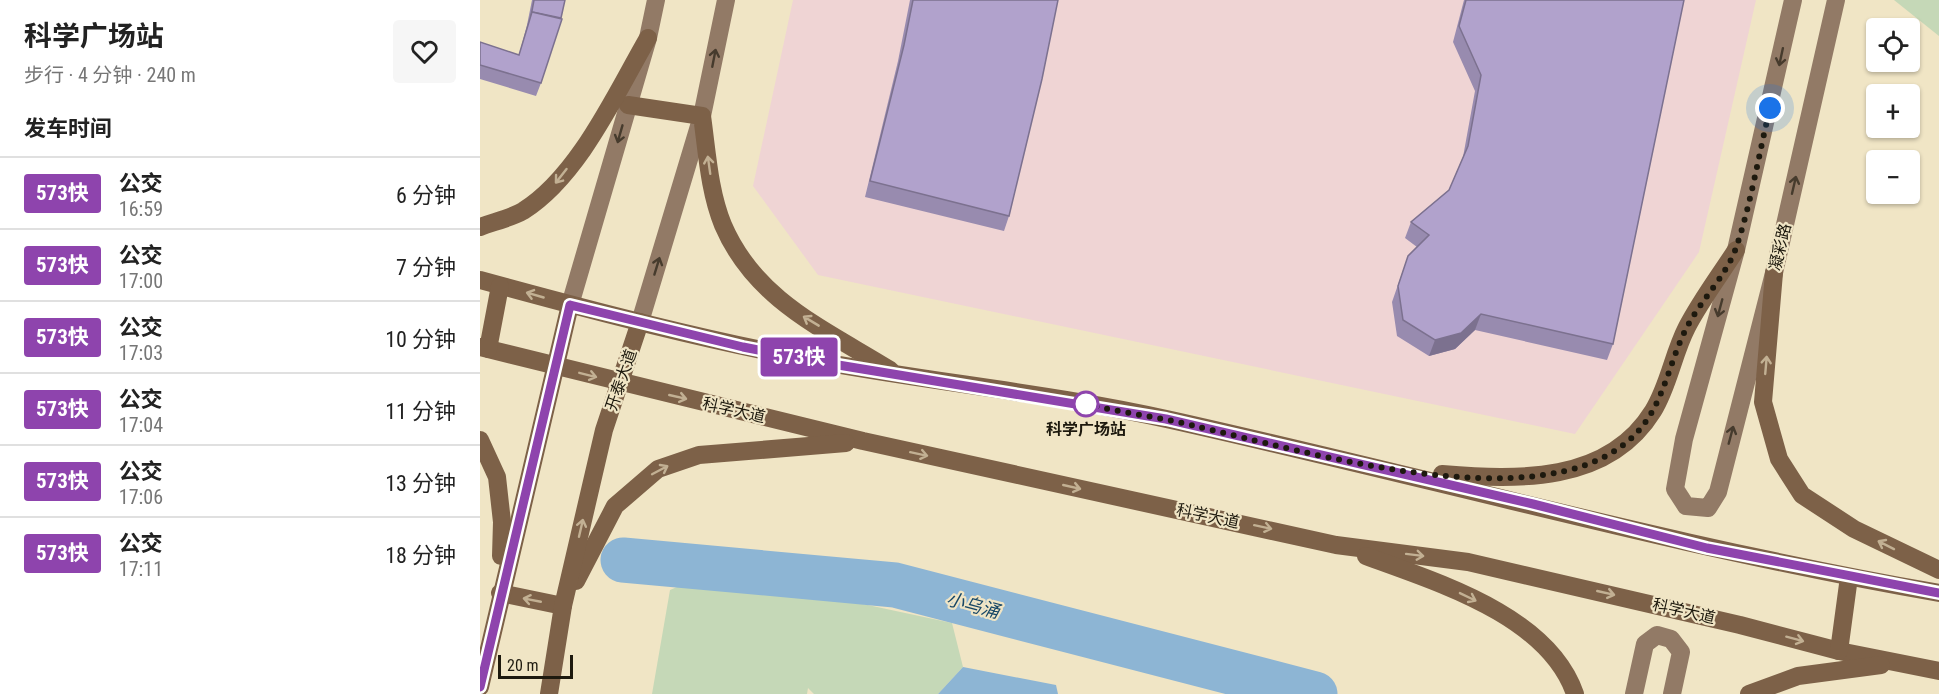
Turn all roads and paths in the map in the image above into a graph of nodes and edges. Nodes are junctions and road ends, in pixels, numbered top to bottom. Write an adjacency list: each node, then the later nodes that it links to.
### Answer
1 (656, 0): 5 (street)
2 (726, 0): 7 (street, 开泰大道, one-way to 2)
3 (1793, 0): 9 (street, one-way to 9)
4 (1836, 0): 10 (street, 凝彩路, one-way to 4)
5 (648, 38): 6 (street); 8 (main road, one-way to 8)
6 (628, 105): 7 (main road); 13 (street, one-way to 13)
7 (702, 116): 14 (street, 开泰大道, one-way to 7); 17 (main road, one-way to 7)
8 (480, 227)
9 (1736, 250): 10 (street, 凝彩路, one-way to 10); 21 (main road)
10 (1774, 273): 23 (main road, one-way to 10)
11 (480, 280): 12 (main road)
12 (500, 286): 13 (main road, one-way to 12); 15 (main road)
13 (570, 305): 14 (main road); 16 (main road)
14 (640, 322): 17 (main road); 18 (main road, 开泰大道)
15 (484, 348): 16 (main road, 科学大道)
16 (555, 367): 18 (main road, 科学大道, one-way to 18); 25 (main road)
17 (897, 374): 21 (main road)
18 (621, 383): 20 (main road, 科学大道, one-way to 20); 27 (main road, 开泰大道, one-way to 18)
19 (480, 440): 25 (main road)
20 (863, 441): 22 (main road, 科学大道, one-way to 22); 27 (main road, one-way to 20)
21 (1381, 470): 24 (main road)
22 (1336, 545): 28 (main road, 科学大道, one-way to 28); 33 (main road, one-way to 33)
23 (1939, 570)
24 (1849, 577): 26 (main road); 28 (main road)
25 (500, 593): 27 (main road, one-way to 25); 31 (main road)
26 (1939, 593)
27 (563, 606): 32 (main road, 开泰大道)
28 (1839, 651): 29 (main road, 科学大道)
29 (1895, 663): 30 (main road, 科学大道); 36 (main road)
30 (1939, 671)
31 (480, 687)
32 (549, 694)
33 (1575, 694)
34 (1634, 694): 35 (street)
35 (1672, 694)
36 (1749, 694)

